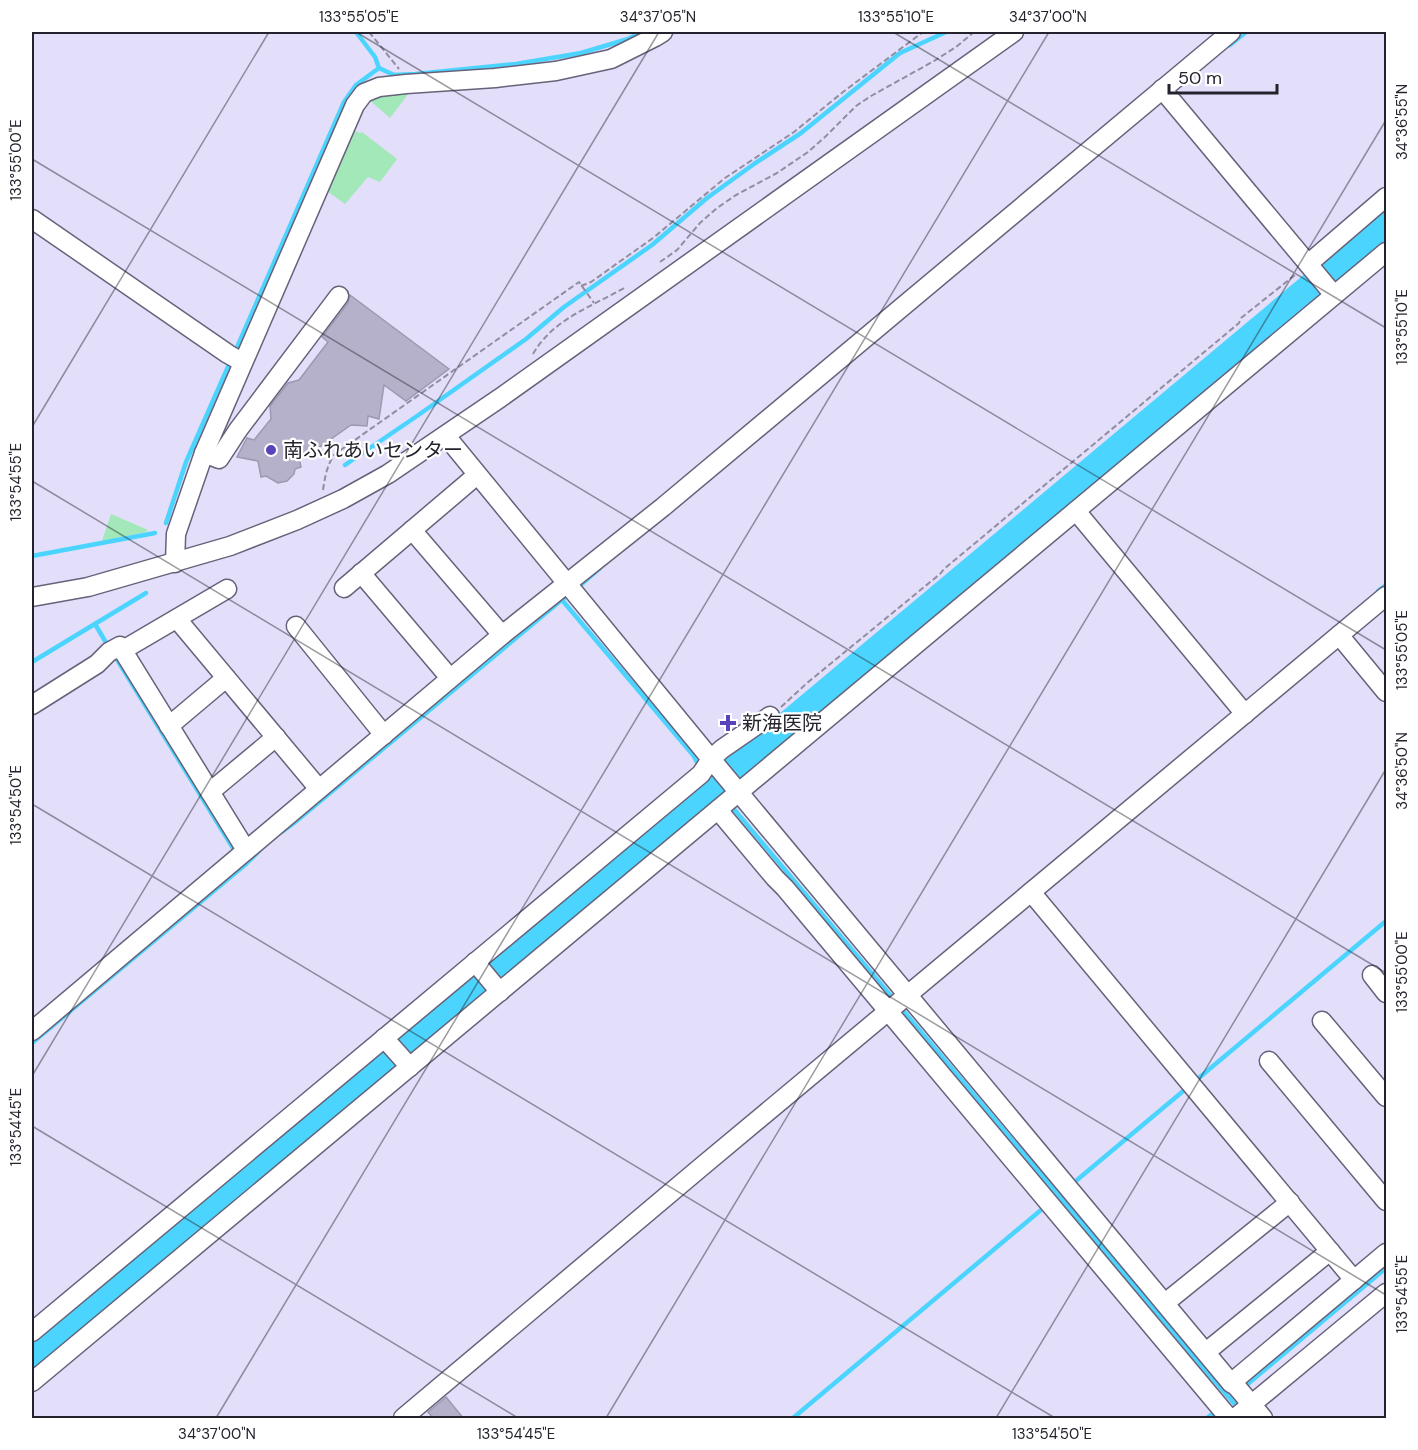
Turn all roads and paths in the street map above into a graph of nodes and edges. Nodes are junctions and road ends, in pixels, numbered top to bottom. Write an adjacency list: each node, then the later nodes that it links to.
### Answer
1 (369, 32): 7 (path)
2 (663, 32): 18 (street)
3 (923, 32): 15 (path)
4 (974, 32): 12 (path)
5 (1014, 32): 20 (street)
6 (1231, 32): 8 (street)
7 (400, 70)
8 (1166, 94): 13 (street); 30 (street)
9 (1386, 197): 13 (street)
10 (32, 219): 18 (street)
11 (1386, 252): 13 (street)
12 (658, 264)
13 (1321, 279): 24 (street); 43 (path)
14 (629, 285): 17 (path)
15 (582, 287): 17 (path); 23 (path)
16 (339, 296): 21 (street)
17 (594, 303): 19 (path)
18 (236, 358): 21 (street)
19 (530, 359)
20 (446, 436): 22 (street); 26 (street)
21 (204, 453): 26 (street)
22 (477, 475): 25 (street); 30 (street)
23 (322, 496)
24 (1076, 511): 42 (street); 48 (street)
25 (412, 530): 27 (street); 35 (street)
26 (175, 563): 32 (street)
27 (361, 573): 28 (street); 39 (street)
28 (344, 588)
29 (227, 589): 33 (street)
30 (572, 590): 35 (street); 47 (street)
31 (1386, 596): 36 (street)
32 (32, 597)
33 (177, 618): 37 (street); 38 (street)
34 (296, 626): 45 (street)
35 (501, 635): 39 (street)
36 (1339, 635): 40 (street); 42 (street)
37 (116, 650): 41 (street); 44 (street)
38 (226, 678): 44 (street); 46 (street)
39 (450, 678): 45 (street)
40 (1386, 692)
41 (32, 705)
42 (1241, 710): 53 (street)
43 (770, 716): 47 (street)
44 (169, 726): 50 (street)
45 (384, 735): 49 (street)
46 (276, 737): 49 (street); 50 (street)
47 (714, 762): 48 (street); 54 (street)
48 (736, 787): 51 (street); 58 (street)
49 (319, 789): 52 (street)
50 (210, 792): 52 (street)
51 (718, 810): 56 (street); 58 (street)
52 (242, 854): 60 (street)
53 (1031, 892): 58 (street); 66 (street)
54 (477, 964): 56 (street); 61 (street)
55 (1372, 975): 57 (street)
56 (496, 988): 63 (street)
57 (1386, 993)
58 (893, 1004): 71 (street); 75 (street); 76 (street)
59 (1322, 1021): 64 (street)
60 (32, 1031)
61 (386, 1040): 63 (street); 72 (street)
62 (1269, 1061): 65 (street)
63 (406, 1062): 74 (street)
64 (1386, 1096)
65 (1386, 1201)
66 (1290, 1202): 67 (street); 71 (street)
67 (1330, 1251): 69 (street); 73 (street)
68 (1386, 1253): 69 (street)
69 (1354, 1280): 75 (street)
70 (1386, 1293): 75 (street)
71 (1165, 1303): 73 (street)
72 (32, 1332)
73 (1206, 1352): 75 (street)
74 (32, 1382)
75 (1238, 1406)
76 (403, 1419)

